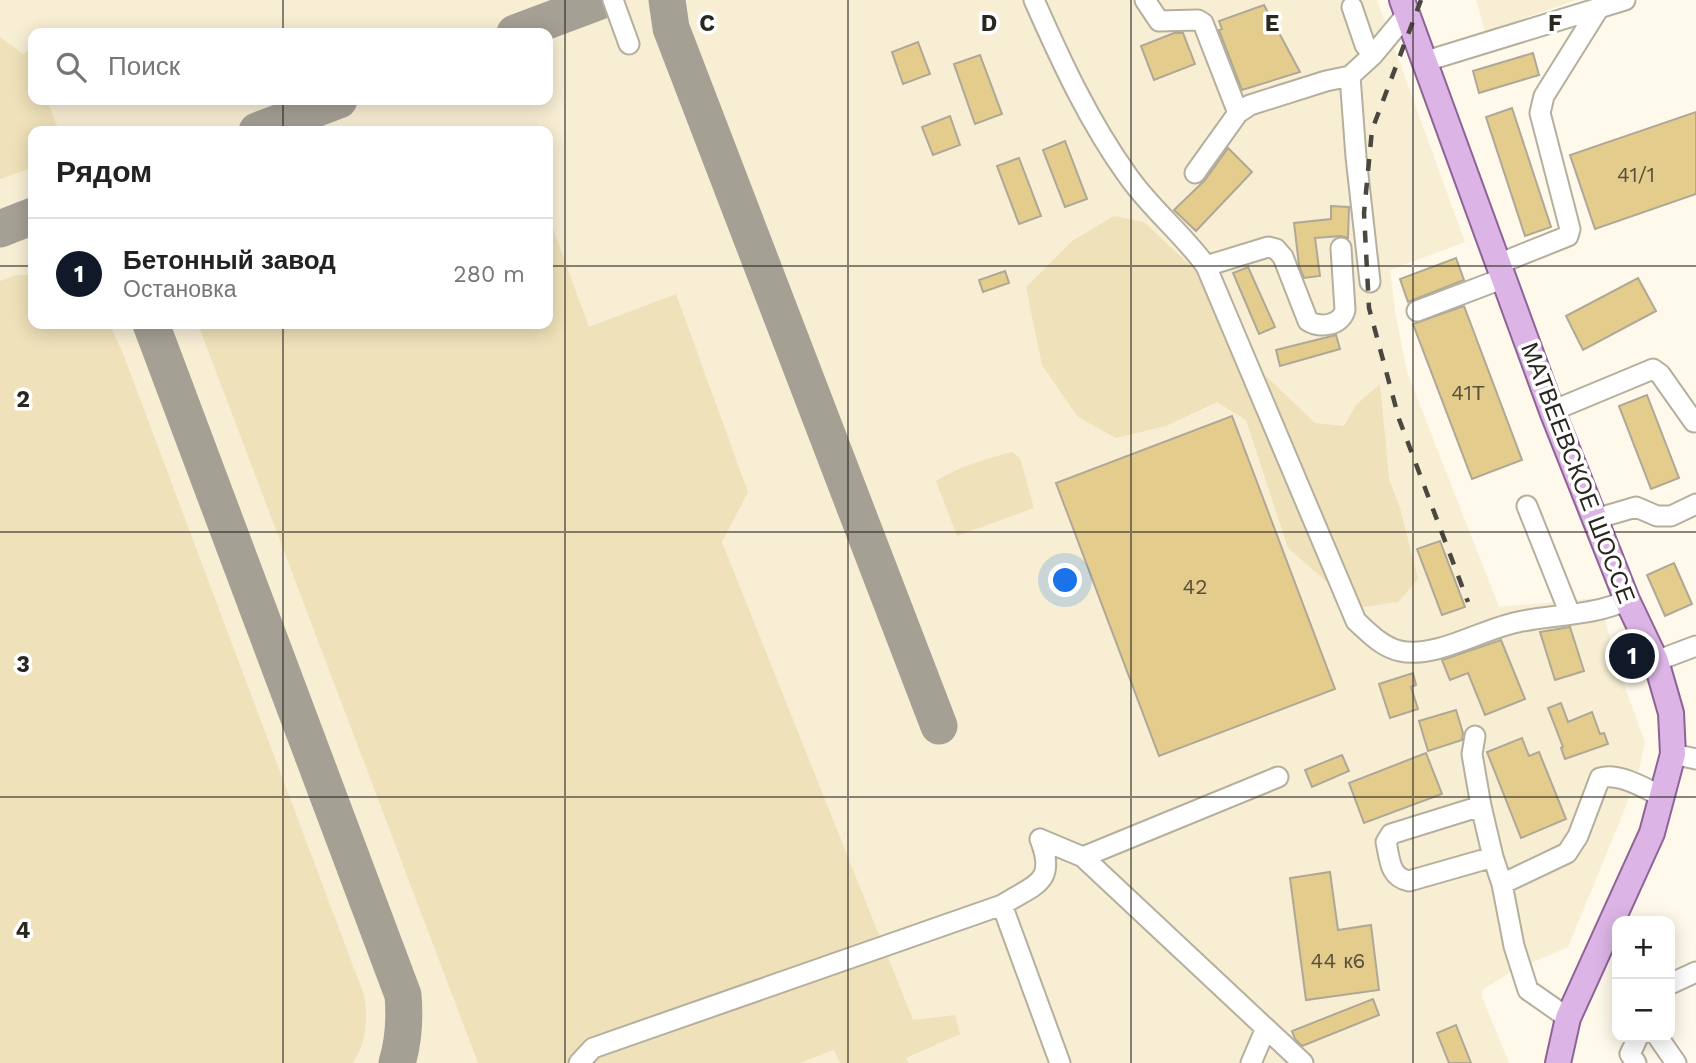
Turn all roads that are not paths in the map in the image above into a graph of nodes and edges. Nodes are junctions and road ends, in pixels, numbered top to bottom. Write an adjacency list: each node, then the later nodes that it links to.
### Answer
1 (613, 0): 8 (street)
2 (1034, 0): 15 (street)
3 (1145, 0): 12 (street)
4 (1625, 0): 7 (street)
5 (1352, 7): 9 (street)
6 (1404, 7): 9 (street); 10 (main road, МАТВЕЕВСКОЕ ШОССЕ)
7 (1599, 8): 10 (street); 16 (street)
8 (629, 44)
9 (1373, 55): 11 (street)
10 (1423, 62): 16 (main road, МАТВЕЕВСКОЕ ШОССЕ)
11 (1350, 76): 12 (street); 17 (street)
12 (1238, 113): 13 (street)
13 (1195, 173)
14 (1340, 248): 15 (street)
15 (1206, 266): 25 (street)
16 (1501, 271): 18 (street); 19 (main road, МАТВЕЕВСКОЕ ШОССЕ)
17 (1370, 282)
18 (1418, 311)
19 (1552, 411): 20 (street); 23 (main road, МАТВЕЕВСКОЕ ШОССЕ)
20 (1694, 422)
21 (1696, 504): 23 (street)
22 (1527, 506): 25 (street)
23 (1595, 519): 24 (main road, МАТВЕЕВСКОЕ ШОССЕ)
24 (1627, 600): 25 (street); 27 (main road, МАТВЕЕВСКОЕ ШОССЕ)
25 (1570, 614)
26 (1696, 646): 27 (street)
27 (1656, 661): 29 (main road, МАТВЕЕВСКОЕ ШОССЕ)
28 (1475, 736): 32 (street)
29 (1684, 756): 31 (main road, МАТВЕЕВСКОЕ ШОССЕ)
30 (1278, 776): 33 (street)
31 (1663, 797): 35 (street); 39 (main road, МАТВЕЕВСКОЕ ШОССЕ)
32 (1481, 806): 34 (street); 34 (street)
33 (1083, 857): 36 (street); 40 (street)
34 (1493, 857): 35 (street)
35 (1502, 884): 39 (street)
36 (1002, 905): 43 (street); 44 (street)
37 (1696, 972): 38 (street)
38 (1675, 982)
39 (1568, 1017): 47 (main road, МАТВЕЕВСКОЕ ШОССЕ)
40 (1266, 1028): 45 (street); 46 (street)
41 (1636, 1042): 48 (street)
42 (1661, 1042): 49 (street)
43 (579, 1063)
44 (1060, 1063)
45 (1251, 1063)
46 (1303, 1063)
47 (1558, 1063)
48 (1636, 1063)
49 (1676, 1063)

